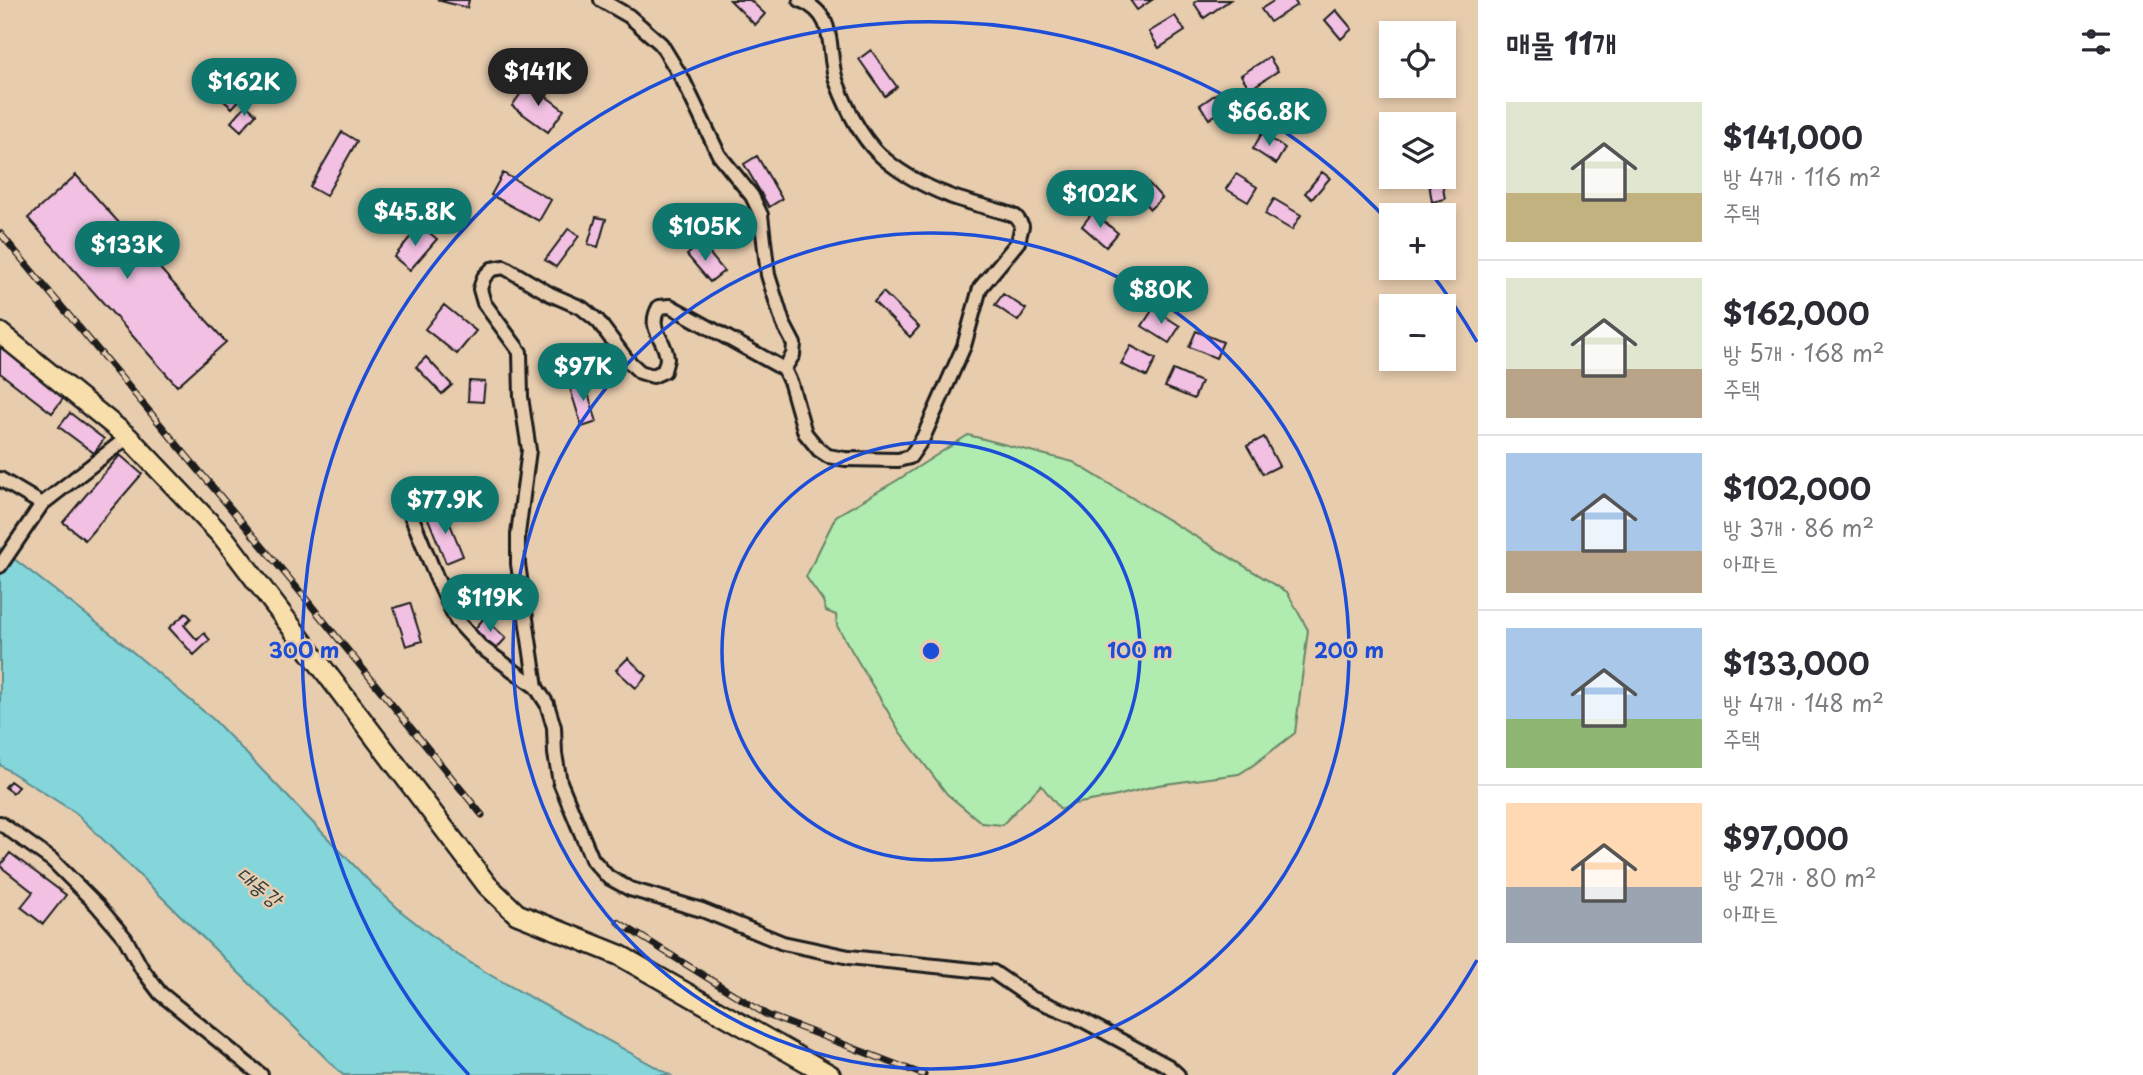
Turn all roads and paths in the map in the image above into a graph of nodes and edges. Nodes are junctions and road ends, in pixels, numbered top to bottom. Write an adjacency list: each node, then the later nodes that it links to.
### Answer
1 (601, 0): 4 (street)
2 (800, 0): 4 (street)
3 (0, 333): 5 (main road)
4 (784, 369): 10 (street)
5 (128, 437): 8 (street); 13 (main road)
6 (0, 479): 8 (street)
7 (406, 503): 10 (street)
8 (43, 504): 9 (street)
9 (0, 566)
10 (536, 687): 14 (street)
11 (0, 823): 12 (street)
12 (261, 1075)
13 (830, 1075)
14 (1178, 1075)

